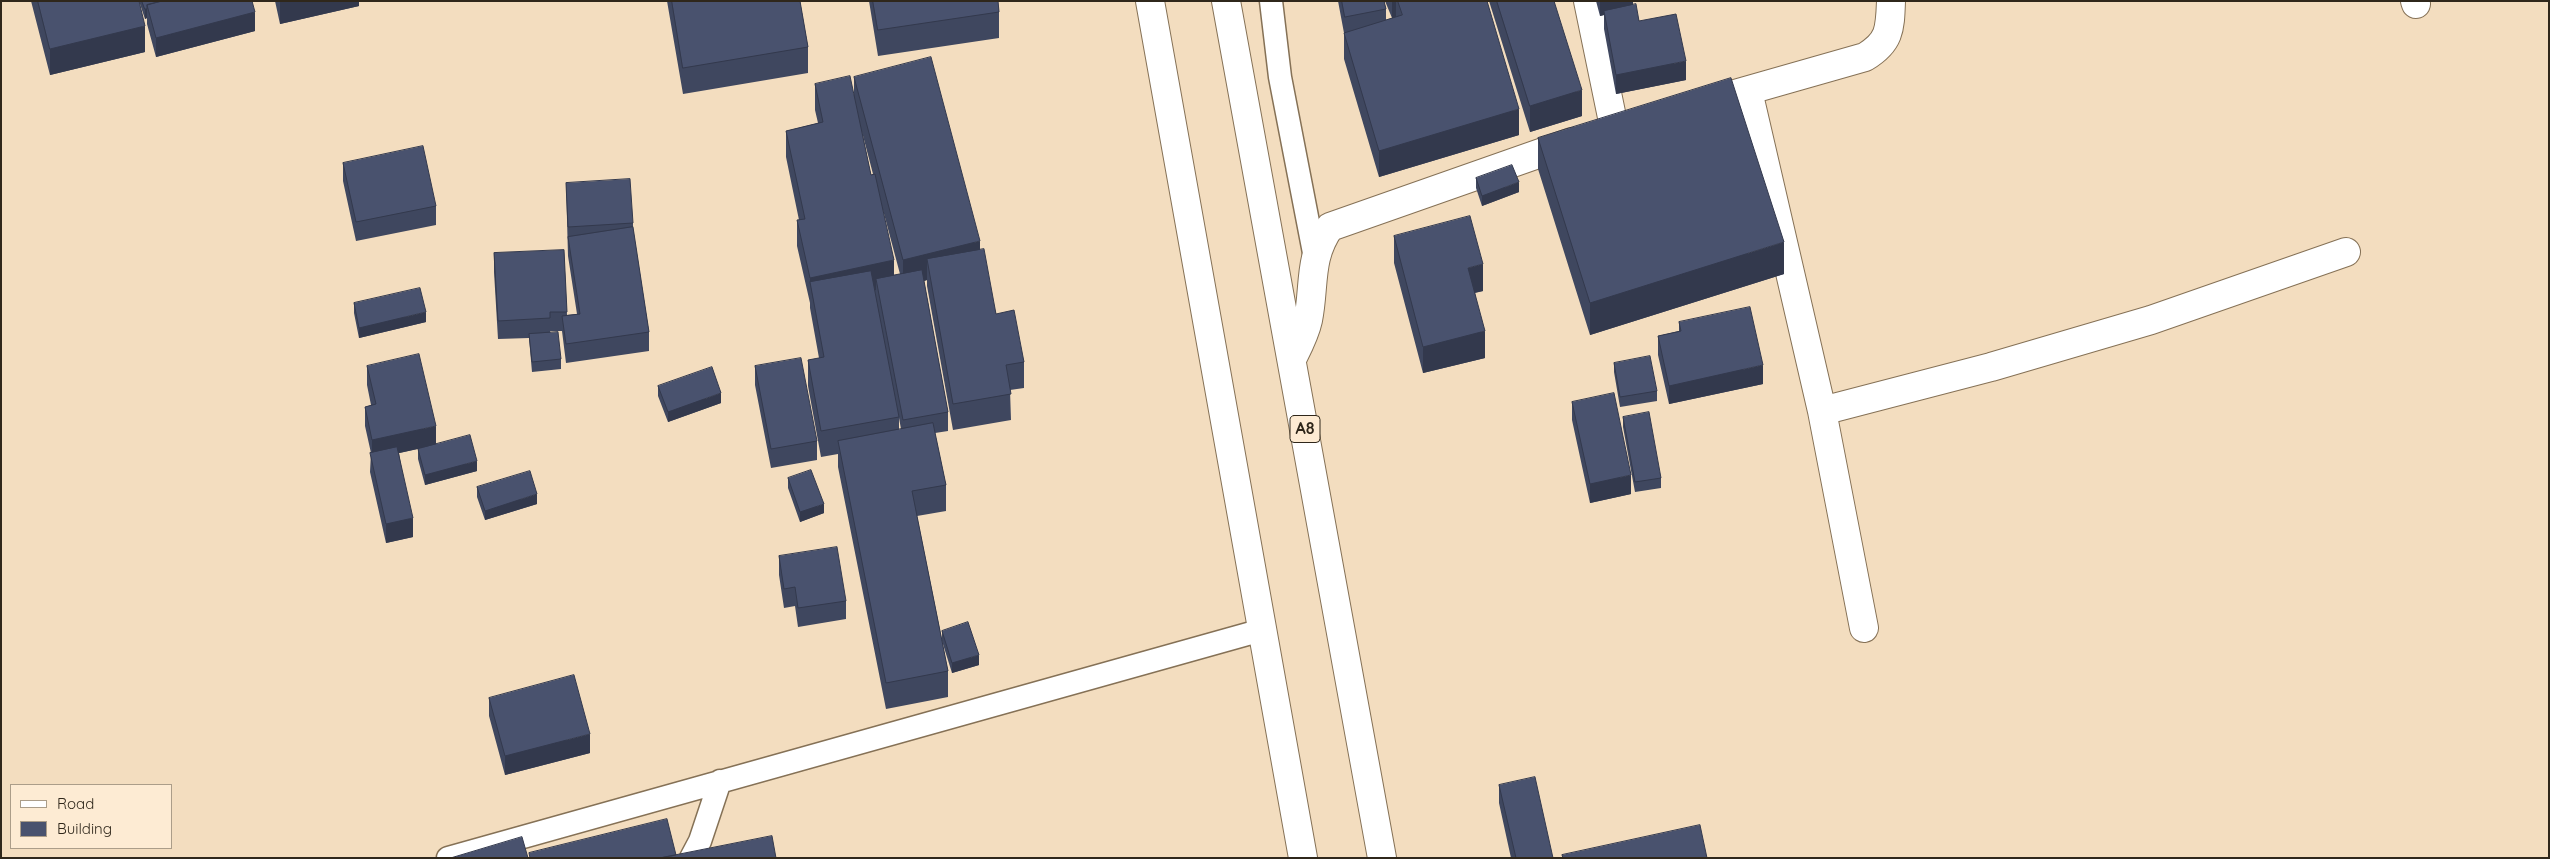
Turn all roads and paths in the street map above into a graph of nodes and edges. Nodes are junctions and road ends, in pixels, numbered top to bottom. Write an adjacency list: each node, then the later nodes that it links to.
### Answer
1 (1150, 1): 15 (main road)
2 (1226, 1): 12 (main road, A8)
3 (1271, 1): 11 (lane)
4 (1588, 1): 9 (main road)
5 (1891, 1): 6 (main road)
6 (1748, 91): 7 (main road); 13 (main road)
7 (1671, 112)
8 (1642, 120): 9 (main road)
9 (1614, 127): 11 (main road)
10 (2346, 252): 13 (main road)
11 (1315, 258): 12 (main road)
12 (1292, 360): 20 (main road, A8)
13 (1822, 411): 14 (main road)
14 (1864, 628)
15 (1262, 630): 16 (lane); 19 (main road)
16 (720, 782): 17 (lane); 18 (lane)
17 (448, 858)
18 (691, 858)
19 (1303, 858)
20 (1382, 858)

